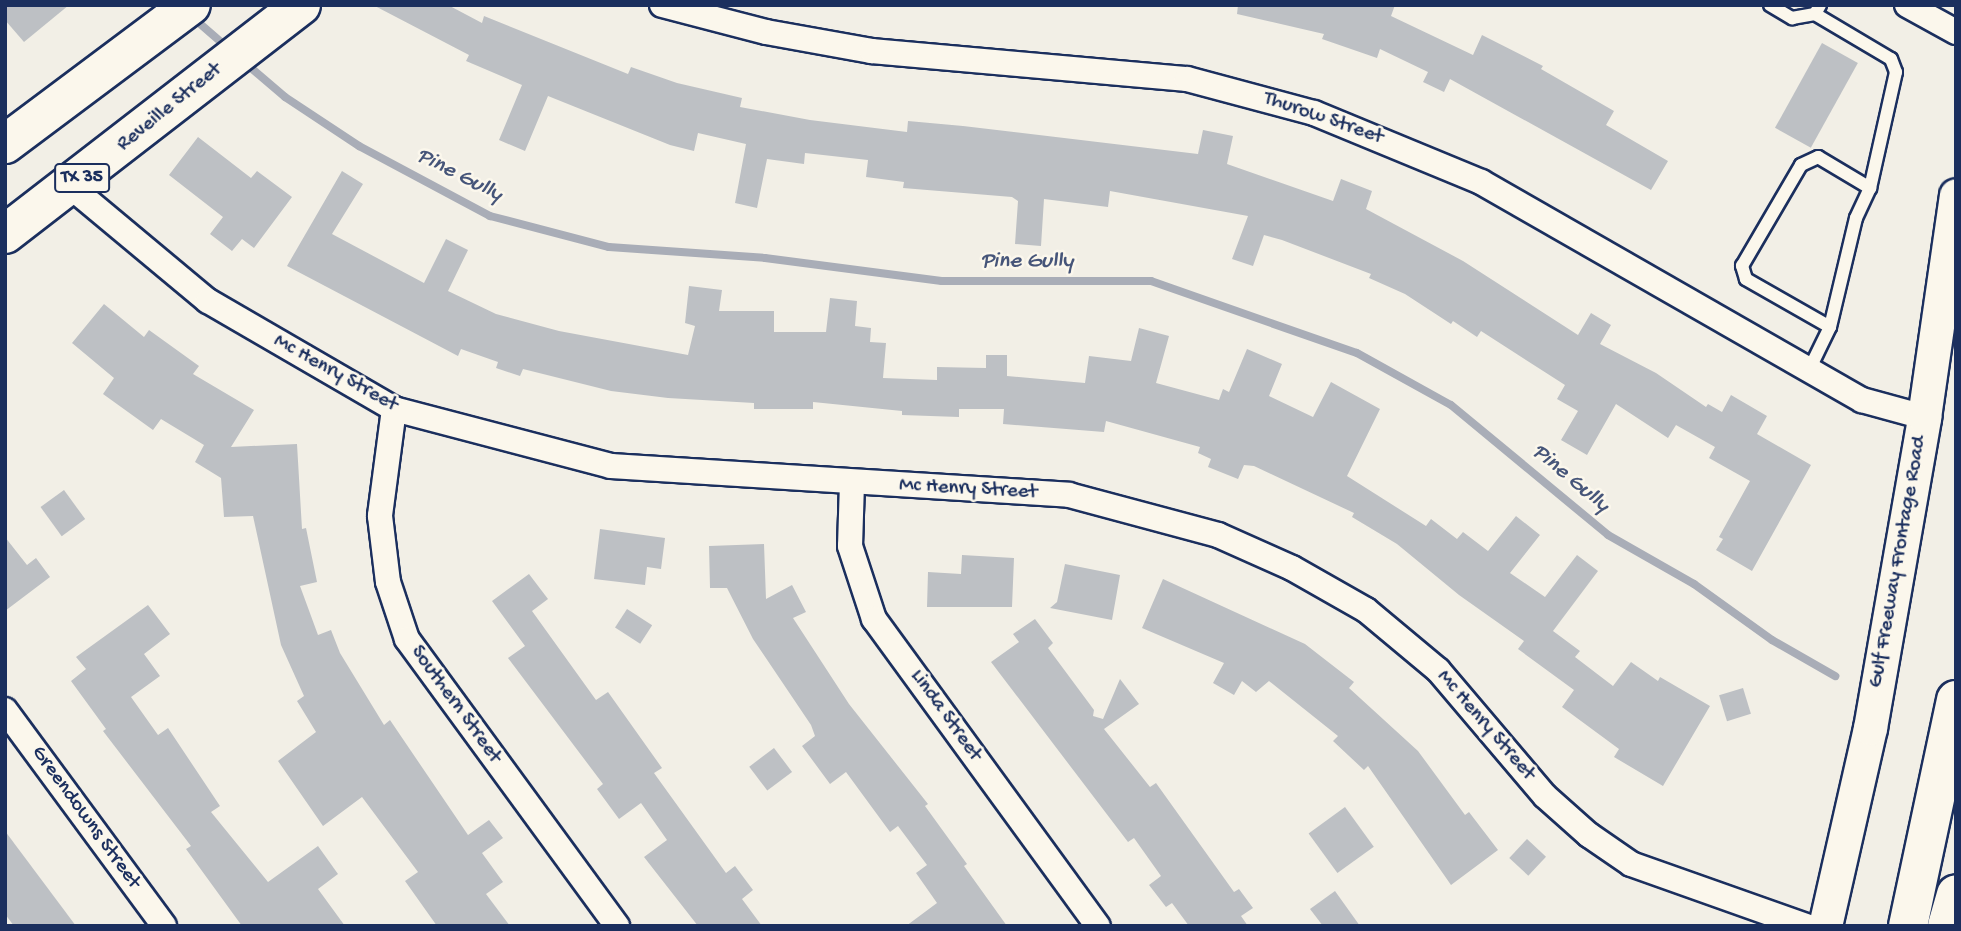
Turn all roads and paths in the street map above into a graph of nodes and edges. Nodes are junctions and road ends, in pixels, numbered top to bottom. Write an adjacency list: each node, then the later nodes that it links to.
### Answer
1 (191, 5): 8 (main road)
2 (301, 5): 9 (main road, Reveille Street / TX 35)
3 (662, 5): 14 (street, Thurow Street)
4 (1770, 5): 6 (lane)
5 (1907, 5): 7 (street)
6 (1818, 10): 10 (lane)
7 (1956, 32)
8 (10, 132)
9 (71, 187): 12 (main road, Reveille Street / TX 35); 15 (street, Mc Henry Street)
10 (1870, 188): 13 (lane); 13 (lane)
11 (1956, 195): 16 (main road, Gulf Freeway Frontage Road)
12 (5, 234)
13 (1830, 327): 14 (lane)
14 (1809, 370): 16 (street, Thurow Street)
15 (394, 409): 17 (street, Mc Henry Street); 22 (street, Southern Street)
16 (1924, 417): 25 (main road, Gulf Freeway Frontage Road)
17 (852, 483): 23 (street, Linda Street); 24 (street, Mc Henry Street)
18 (1956, 700): 26 (main road)
19 (5, 710): 21 (street, Greendowns Street)
20 (1956, 894): 27 (main road)
21 (164, 926)
22 (617, 926)
23 (1098, 926)
24 (1807, 926)
25 (1825, 926)
26 (1908, 926)
27 (1947, 926)

